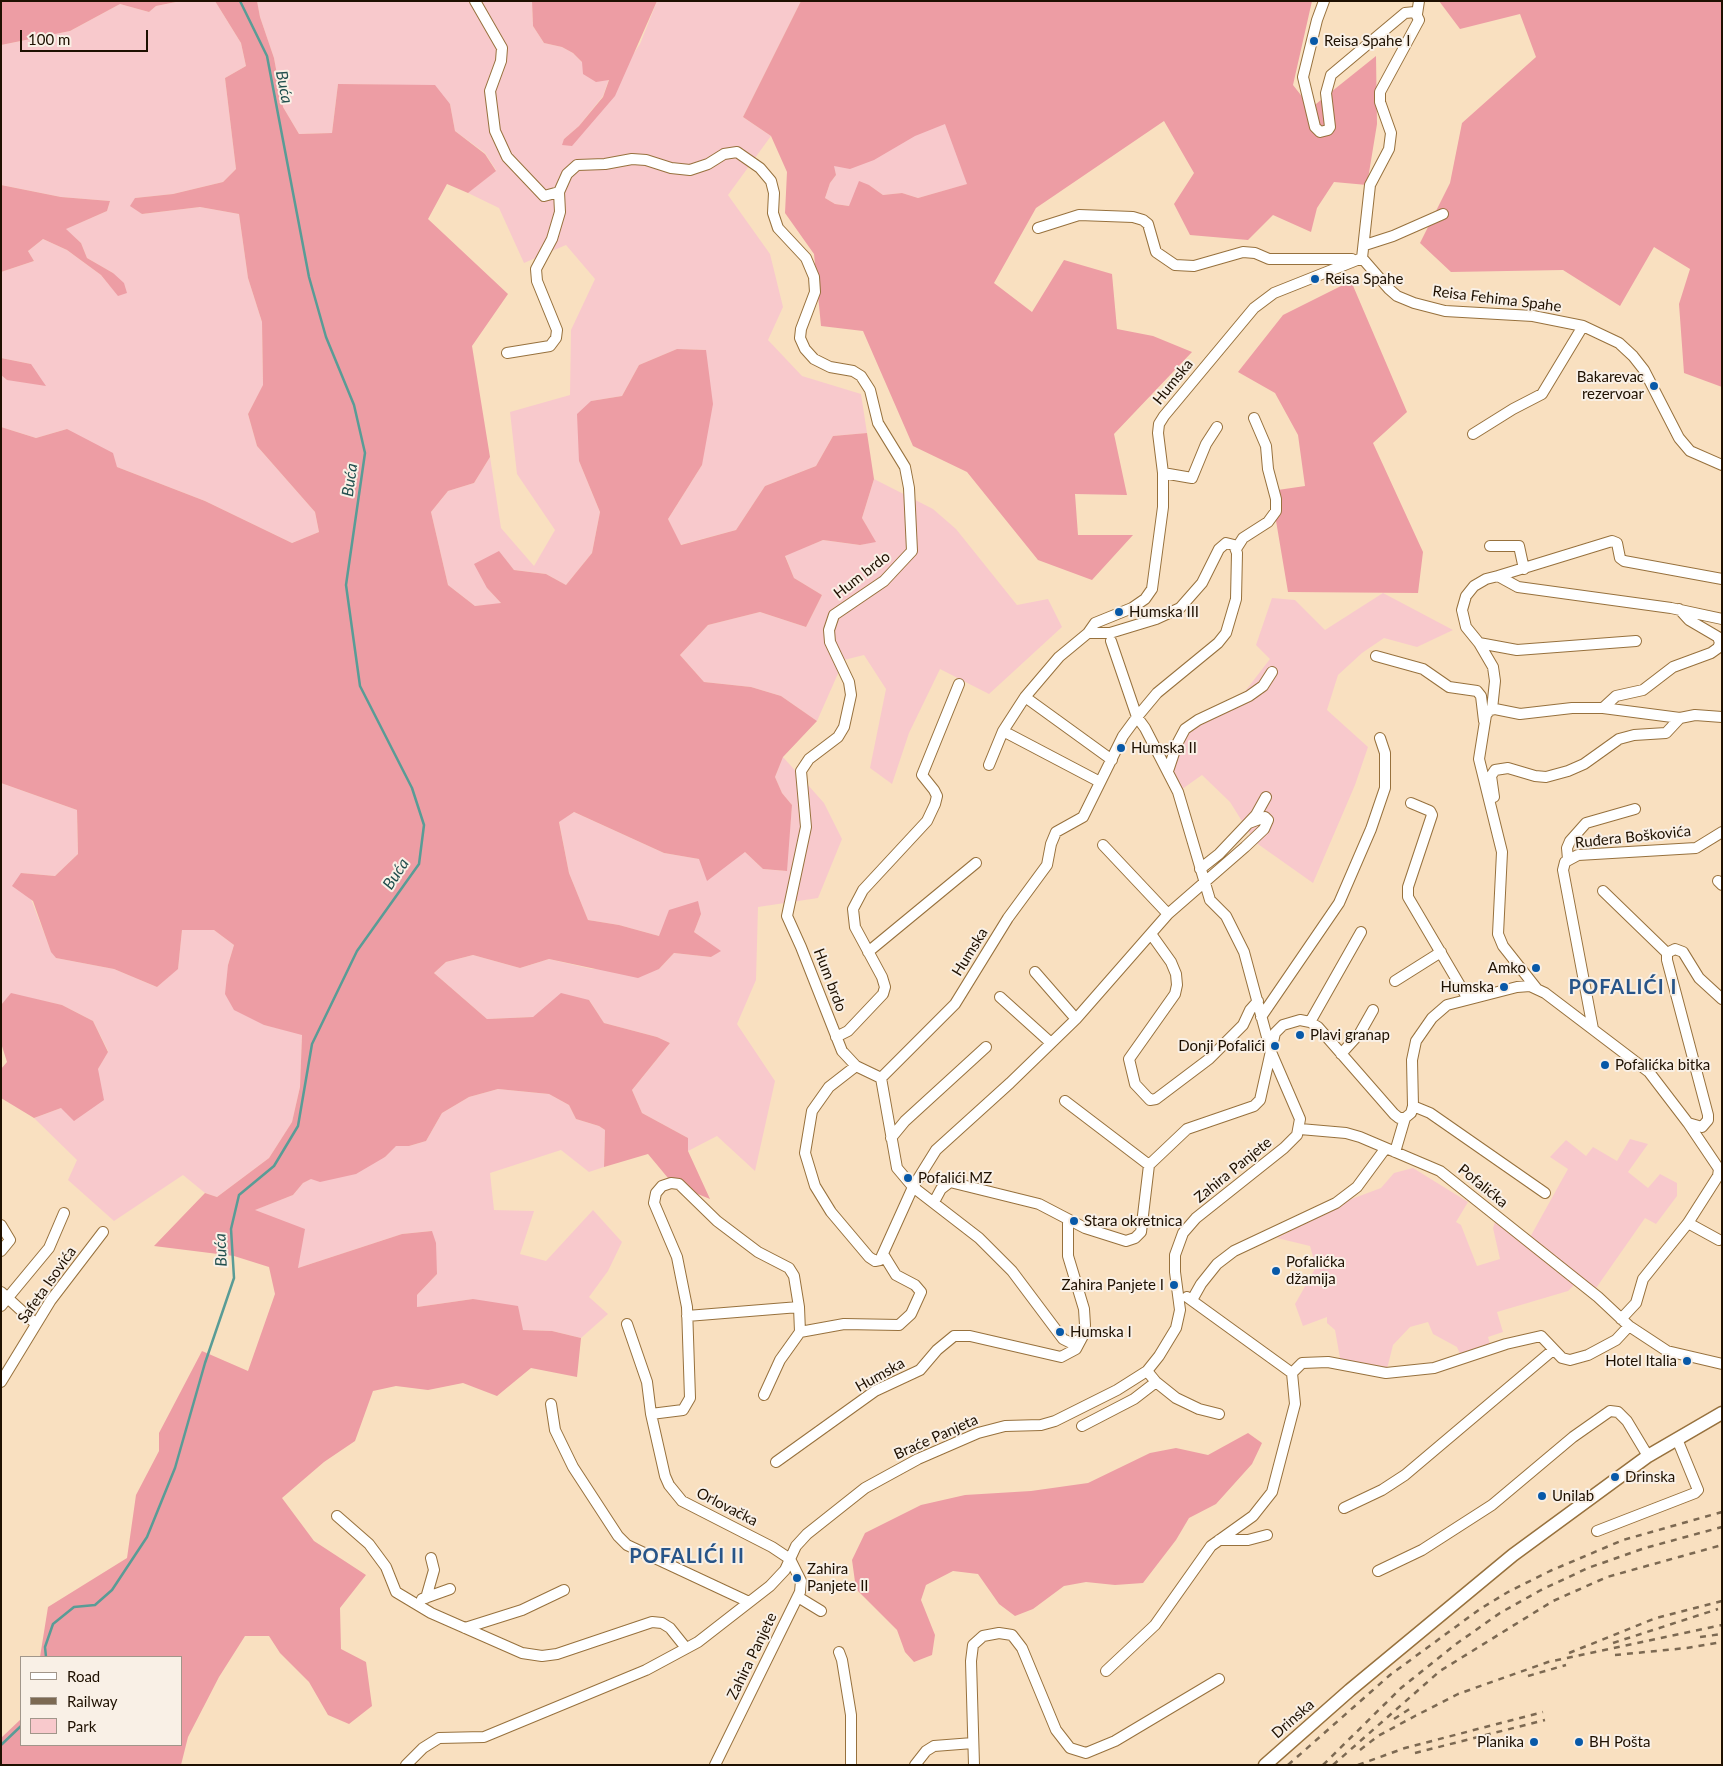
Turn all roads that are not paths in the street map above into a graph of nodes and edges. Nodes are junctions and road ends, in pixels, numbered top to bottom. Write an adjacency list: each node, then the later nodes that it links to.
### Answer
1 (475, 1): 5 (street)
2 (1324, 1): 4 (street)
3 (1419, 1): 4 (street)
4 (1417, 14): 8 (street)
5 (559, 192): 11 (street); 74 (street, Hum brdo)
6 (1443, 214): 8 (street)
7 (1038, 228): 9 (street)
8 (1365, 245): 9 (street)
9 (1361, 259): 10 (street, Reisa Fehima Spahe); 16 (street, Humska)
10 (1583, 326): 14 (street); 15 (street, Reisa Fehima Spahe)
11 (508, 353)
12 (1254, 418): 18 (street)
13 (1217, 427): 16 (street)
14 (1473, 434)
15 (1722, 465)
16 (1163, 473): 24 (street, Humska)
17 (1490, 546): 19 (street)
18 (1236, 549): 24 (street); 34 (street, Humska)
19 (1524, 569): 20 (street); 21 (street)
20 (1498, 576): 22 (street); 27 (street)
21 (1722, 579)
22 (1679, 609): 23 (street); 32 (street)
23 (1722, 618)
24 (1088, 633): 31 (street, Humska)
25 (1111, 641): 34 (street)
26 (1636, 641): 27 (street)
27 (1479, 643): 33 (street)
28 (1376, 656): 37 (street)
29 (1272, 672): 42 (street)
30 (959, 684): 59 (street, Hum brdo)
31 (1025, 697): 38 (street, Humska); 40 (street)
32 (1603, 708): 33 (street); 36 (street)
33 (1492, 709): 37 (street)
34 (1137, 717): 40 (street, Humska); 42 (street)
35 (1722, 717): 36 (street)
36 (1680, 718): 47 (street)
37 (1484, 721): 47 (street)
38 (1003, 731): 41 (street, Humska); 43 (street)
39 (1380, 738): 70 (street)
40 (1112, 760): 43 (street, Humska)
41 (989, 765)
42 (1168, 771): 53 (street)
43 (1100, 782): 80 (street, Humska)
44 (1266, 797): 48 (street)
45 (1411, 803): 60 (street)
46 (1635, 809): 51 (street)
47 (1493, 811): 64 (street)
48 (1249, 822): 53 (street); 54 (street)
49 (1722, 832): 51 (street, Ruđera Boškovića)
50 (1103, 845): 56 (street)
51 (1568, 859): 73 (street, Ruđera Boškovića)
52 (976, 863): 59 (street)
53 (1200, 869): 54 (street)
54 (1204, 881): 56 (street); 68 (street)
55 (1603, 891): 61 (street)
56 (1168, 914): 58 (street)
57 (1361, 932): 72 (street)
58 (1151, 934): 68 (street); 71 (street)
59 (868, 952): 74 (street, Hum brdo)
60 (1441, 952): 63 (street); 66 (street)
61 (1667, 953): 67 (street); 84 (street)
62 (1035, 972): 71 (street)
63 (1395, 981)
64 (1538, 989): 66 (street); 73 (street)
65 (1000, 997): 75 (street)
66 (1468, 999): 82 (street)
67 (1722, 999)
68 (1258, 1001): 70 (street)
69 (1373, 1010): 78 (street)
70 (1262, 1017): 77 (street)
71 (1076, 1019): 75 (street)
72 (1310, 1022): 77 (street); 78 (street)
73 (1593, 1029): 84 (street)
74 (836, 1037): 79 (street, Hum brdo)
75 (1051, 1043): 89 (street)
76 (986, 1046): 86 (street)
77 (1271, 1052): 85 (street); 88 (street)
78 (1341, 1054): 83 (street)
79 (856, 1066): 80 (street, Hum brdo); 99 (street)
80 (881, 1078): 86 (street)
81 (1065, 1101): 88 (street)
82 (1412, 1106): 83 (street); 90 (street)
83 (1405, 1118): 87 (street)
84 (1688, 1123): 94 (street)
85 (1300, 1129): 87 (street, Pofalićka); 100 (street, Zahira Panjete)
86 (891, 1138): 89 (street)
87 (1390, 1150): 102 (street); 105 (street, Pofalićka)
88 (1150, 1165): 93 (street)
89 (913, 1187): 91 (street); 99 (street)
90 (1545, 1193)
91 (934, 1202): 93 (street); 109 (street)
92 (64, 1213): 101 (street)
93 (1068, 1221): 109 (street)
94 (1688, 1223): 97 (street); 105 (street)
95 (1, 1225): 98 (street)
96 (103, 1232): 106 (street, Safeta Isovića)
97 (1719, 1240)
98 (1, 1251)
99 (883, 1254): 108 (street)
100 (1179, 1291): 102 (street); 112 (street, Zahira Panjete)
101 (4, 1299): 106 (street)
102 (1192, 1300): 113 (street)
103 (799, 1307): 104 (street); 104 (street); 108 (street)
104 (687, 1316): 119 (street)
105 (1625, 1323): 110 (street); 111 (street, Pofalićka)
106 (36, 1324): 114 (street, Safeta Isovića)
107 (627, 1324): 119 (street, Orlovačka)
108 (800, 1332): 116 (street)
109 (1081, 1338): 124 (street, Humska)
110 (1553, 1350): 113 (street); 125 (street)
111 (1722, 1364)
112 (1147, 1370): 115 (street); 131 (street, Braće Panjeta)
113 (1292, 1373): 129 (street)
114 (1, 1382)
115 (1156, 1382): 120 (street); 121 (street)
116 (764, 1395)
117 (551, 1404): 137 (street)
118 (1722, 1413): 122 (main road, Drinska)
119 (651, 1414): 131 (street, Orlovačka)
120 (1219, 1414)
121 (1082, 1426)
122 (1677, 1439): 123 (main road, Drinska); 127 (street)
123 (1648, 1456): 132 (street); 151 (main road, Drinska)
124 (776, 1462)
125 (1344, 1508)
126 (337, 1516): 138 (street)
127 (1597, 1531)
128 (1267, 1536): 129 (street)
129 (1218, 1540): 143 (street)
130 (431, 1558): 136 (street)
131 (790, 1559): 135 (street); 137 (street)
132 (1378, 1571)
133 (450, 1589): 136 (street)
134 (564, 1590): 140 (street)
135 (798, 1597): 139 (street); 147 (street, Zahira Panjete)
136 (426, 1598): 138 (street)
137 (749, 1602): 141 (street)
138 (414, 1603): 140 (street)
139 (821, 1611)
140 (465, 1628): 141 (street)
141 (686, 1648): 146 (street)
142 (839, 1652): 148 (street)
143 (1106, 1671)
144 (1219, 1679): 145 (street)
145 (973, 1743): 149 (street); 150 (street)
146 (406, 1765)
147 (715, 1765)
148 (851, 1765)
149 (915, 1765)
150 (974, 1765)
151 (1265, 1765)

